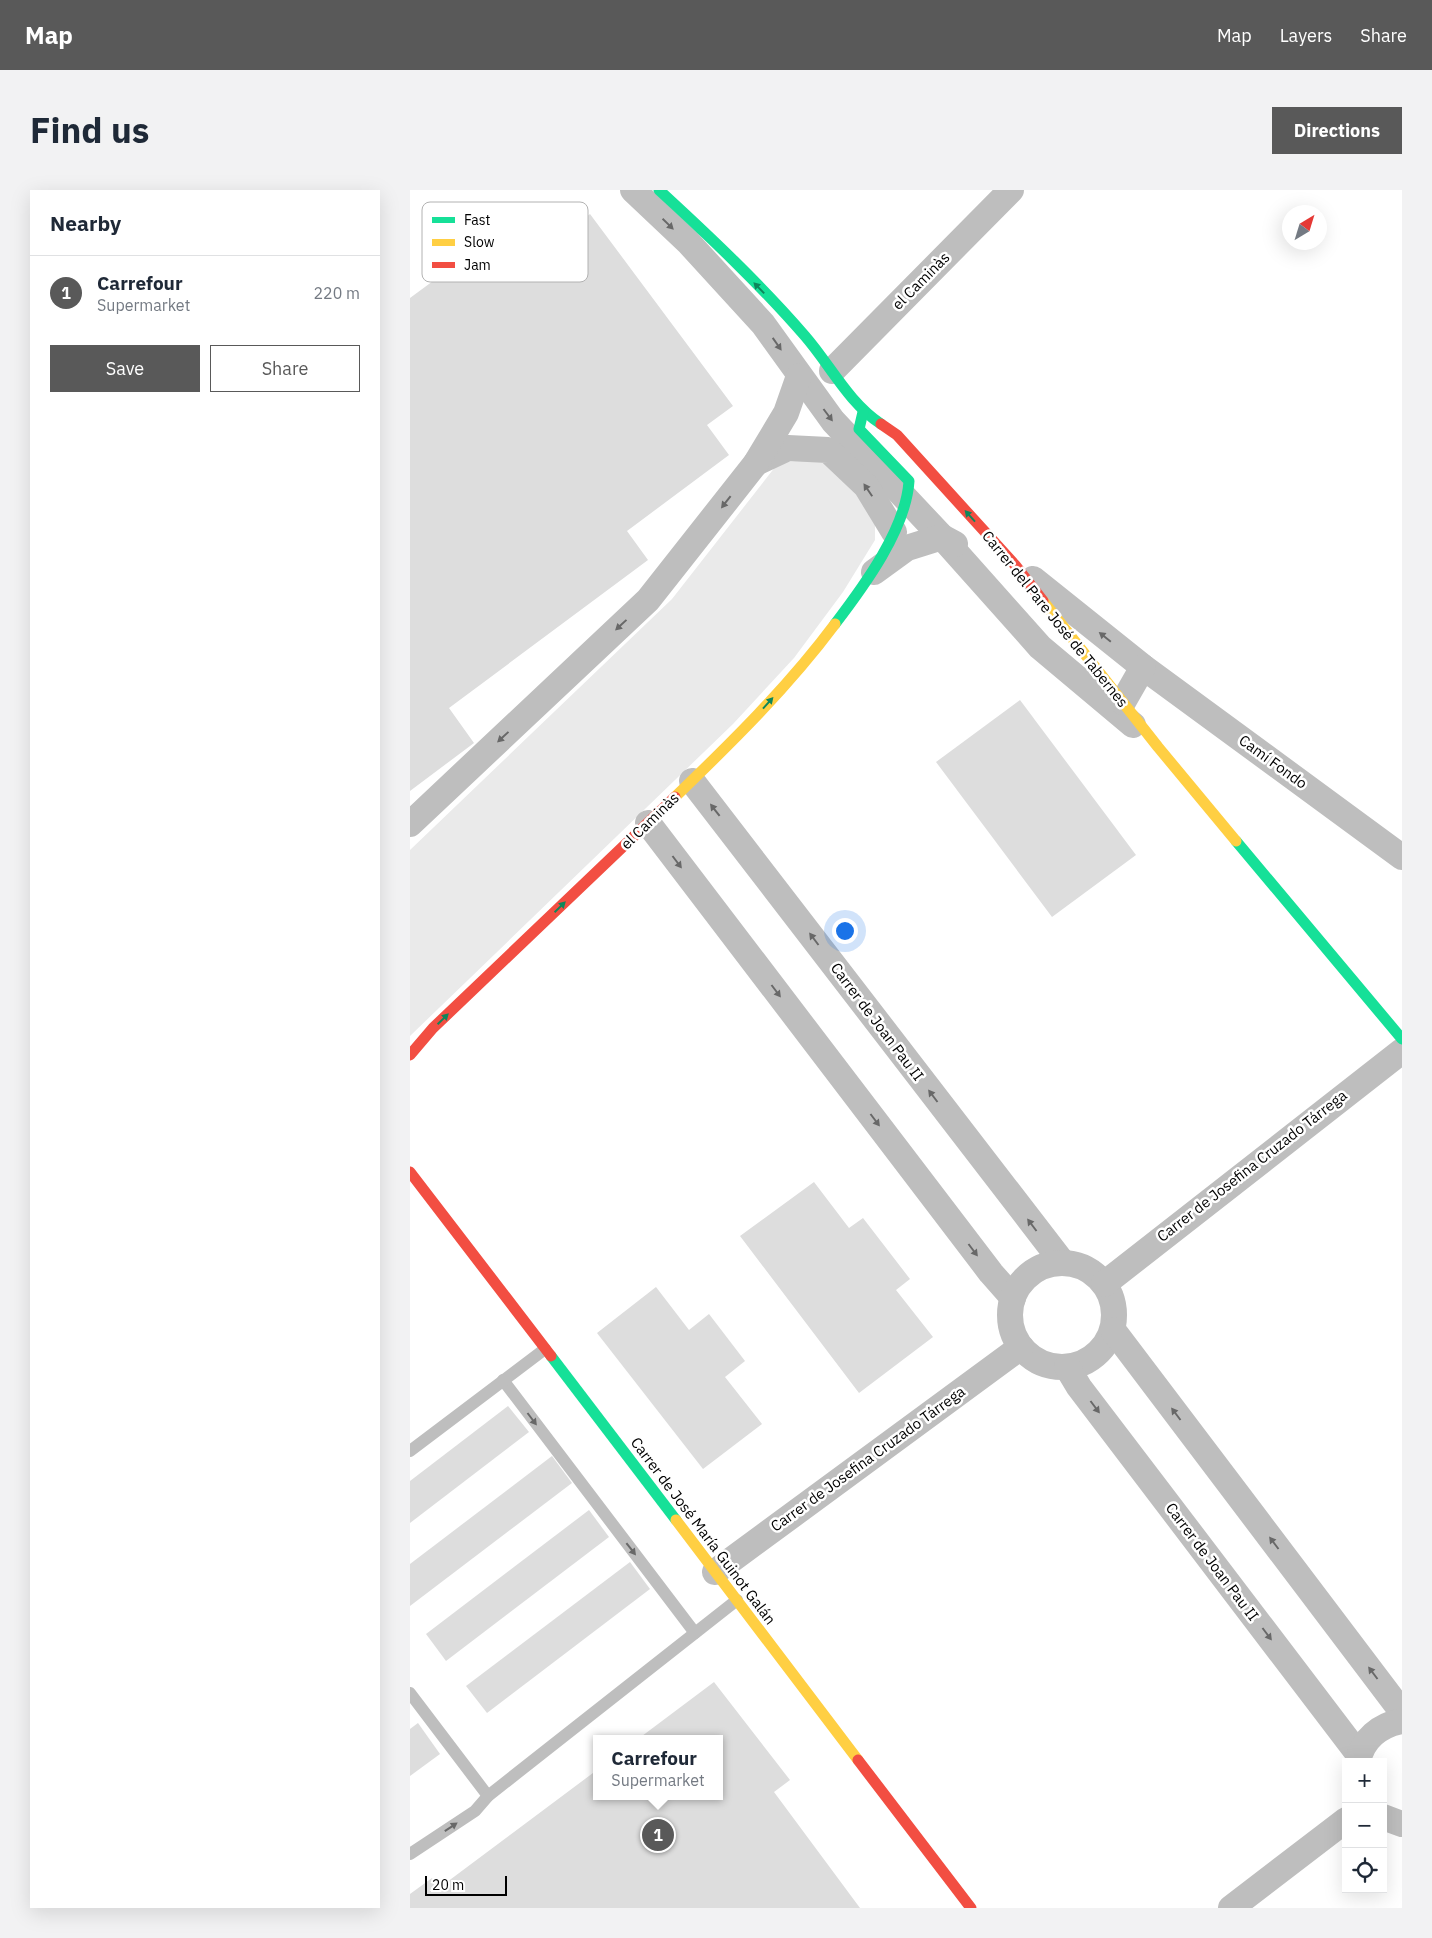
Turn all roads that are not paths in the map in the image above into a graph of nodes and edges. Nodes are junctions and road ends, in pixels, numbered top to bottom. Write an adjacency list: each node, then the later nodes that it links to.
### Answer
1 (633, 190): 5 (street, Carrer del Pare José de Tabernes, one-way to 5)
2 (659, 190): 4 (street, Carrer del Pare José de Tabernes, one-way to 2)
3 (1011, 190): 4 (street, el Caminàs)
4 (832, 371): 6 (street, Carrer del Pare José de Tabernes)
5 (799, 376): 7 (street); 8 (street, Carrer del Pare José de Tabernes, one-way to 8)
6 (863, 412): 8 (street); 11 (street, Carrer del Pare José de Tabernes, one-way to 6)
7 (756, 463): 9 (street, one-way to 7); 19 (street, one-way to 19)
8 (908, 500): 9 (street, el Caminàs); 10 (street, Carrer del Pare José de Tabernes)
9 (894, 532): 12 (street, el Caminàs)
10 (942, 537): 12 (street, el Caminàs); 13 (street, Camí Fondo); 16 (street, Carrer del Pare José de Tabernes)
11 (1015, 565): 13 (street, Carrer del Pare José de Tabernes); 14 (street, Camí Fondo, one-way to 11)
12 (874, 572): 17 (street, el Caminàs, one-way to 12)
13 (1088, 659): 14 (street, Camí Fondo); 15 (street, Carrer del Pare José de Tabernes)
14 (1143, 667): 15 (street); 20 (street, Camí Fondo)
15 (1123, 702): 16 (street, Carrer del Pare José de Tabernes)
16 (1158, 747): 21 (street, Carrer del Pare José de Tabernes)
17 (692, 781): 18 (street, el Caminàs); 25 (street, Carrer de Joan Pau II, one-way to 17)
18 (648, 823): 23 (street, el Caminàs, one-way to 18); 27 (street, one-way to 27)
19 (410, 824)
20 (1402, 857)
21 (1402, 1039)
22 (1402, 1050): 26 (street, Carrer de Josefina Cruzado Tárrega)
23 (410, 1055)
24 (410, 1172): 30 (street, Carrer de José María Guinot Galán)
25 (1062, 1263): 26 (street); 27 (street)
26 (1104, 1284): 28 (street)
27 (1013, 1298): 29 (street)
28 (1113, 1330): 31 (street); 38 (street, one-way to 28)
29 (1021, 1347): 31 (street); 34 (street, Carrer de Josefina Cruzado Tárrega)
30 (545, 1349): 32 (lane); 34 (street, Carrer de José María Guinot Galán)
31 (1067, 1367): 40 (street, Carrer de Joan Pau II, one-way to 40)
32 (503, 1380): 33 (lane); 36 (lane, one-way to 36)
33 (410, 1451)
34 (715, 1572): 35 (street, Carrer de José María Guinot Galán)
35 (737, 1600): 36 (lane); 46 (street, Carrer de José María Guinot Galán)
36 (695, 1633): 41 (lane)
37 (410, 1693): 41 (lane)
38 (1402, 1712)
39 (1402, 1721): 40 (street)
40 (1359, 1758)
41 (488, 1796): 45 (lane, one-way to 41)
42 (1387, 1818): 44 (street)
43 (1342, 1823): 47 (street)
44 (1402, 1824)
45 (410, 1854)
46 (971, 1908)
47 (1231, 1908)

